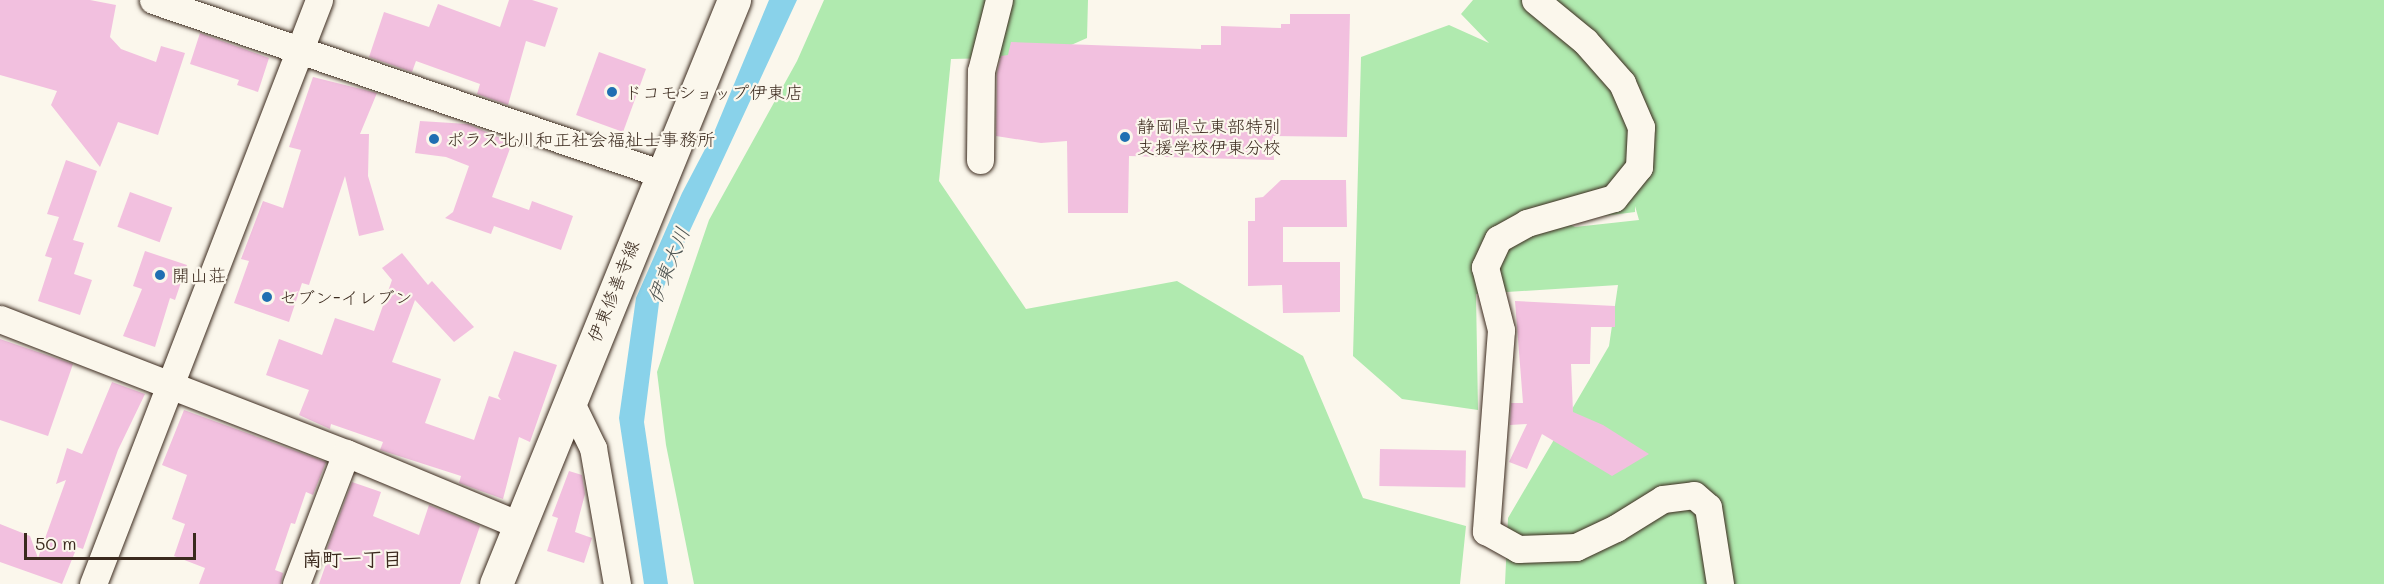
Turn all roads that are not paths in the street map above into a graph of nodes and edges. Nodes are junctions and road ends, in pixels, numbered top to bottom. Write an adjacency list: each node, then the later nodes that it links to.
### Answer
1 (153, 0): 6 (street)
2 (319, 0): 6 (street)
3 (734, 0): 8 (main road, 伊東修善寺線)
4 (999, 0): 7 (street)
5 (1535, 0): 18 (street)
6 (301, 48): 8 (street); 10 (street)
7 (980, 160)
8 (662, 174): 11 (main road, 伊東修善寺線)
9 (0, 319): 10 (street)
10 (170, 384): 12 (street); 14 (street)
11 (569, 399): 13 (main road, 伊東修善寺線); 17 (street)
12 (346, 453): 13 (street); 15 (street)
13 (519, 525): 16 (main road, 伊東修善寺線)
14 (93, 584)
15 (296, 584)
16 (496, 584)
17 (617, 584)
18 (1720, 584)

